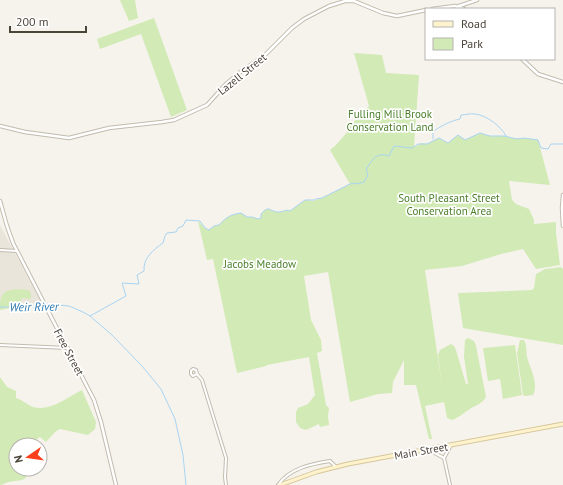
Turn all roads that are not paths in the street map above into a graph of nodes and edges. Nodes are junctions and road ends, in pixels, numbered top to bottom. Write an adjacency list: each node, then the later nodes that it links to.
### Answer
1 (477, 0): 2 (street)
2 (458, 6): 3 (street); 4 (street)
3 (441, 8)
4 (462, 8)
5 (425, 10): 8 (street, Lazell Street)
6 (523, 60): 7 (street)
7 (563, 82)
8 (0, 126)
9 (563, 195): 11 (street)
10 (0, 201): 13 (street, Free Street)
11 (563, 226)
12 (0, 250): 13 (street)
13 (17, 251): 15 (street, Free Street)
14 (0, 345): 15 (street)
15 (68, 348): 22 (street, Free Street)
16 (197, 374): 23 (street)
17 (563, 424): 18 (main road, Main Street)
18 (451, 445): 19 (main road, Main Street); 20 (street)
19 (429, 449): 20 (street); 21 (main road, Main Street)
20 (444, 458): 25 (street)
21 (336, 467): 24 (main road, Main Street); 24 (street)
22 (116, 485)
23 (226, 485)
24 (279, 485)
25 (450, 485)

